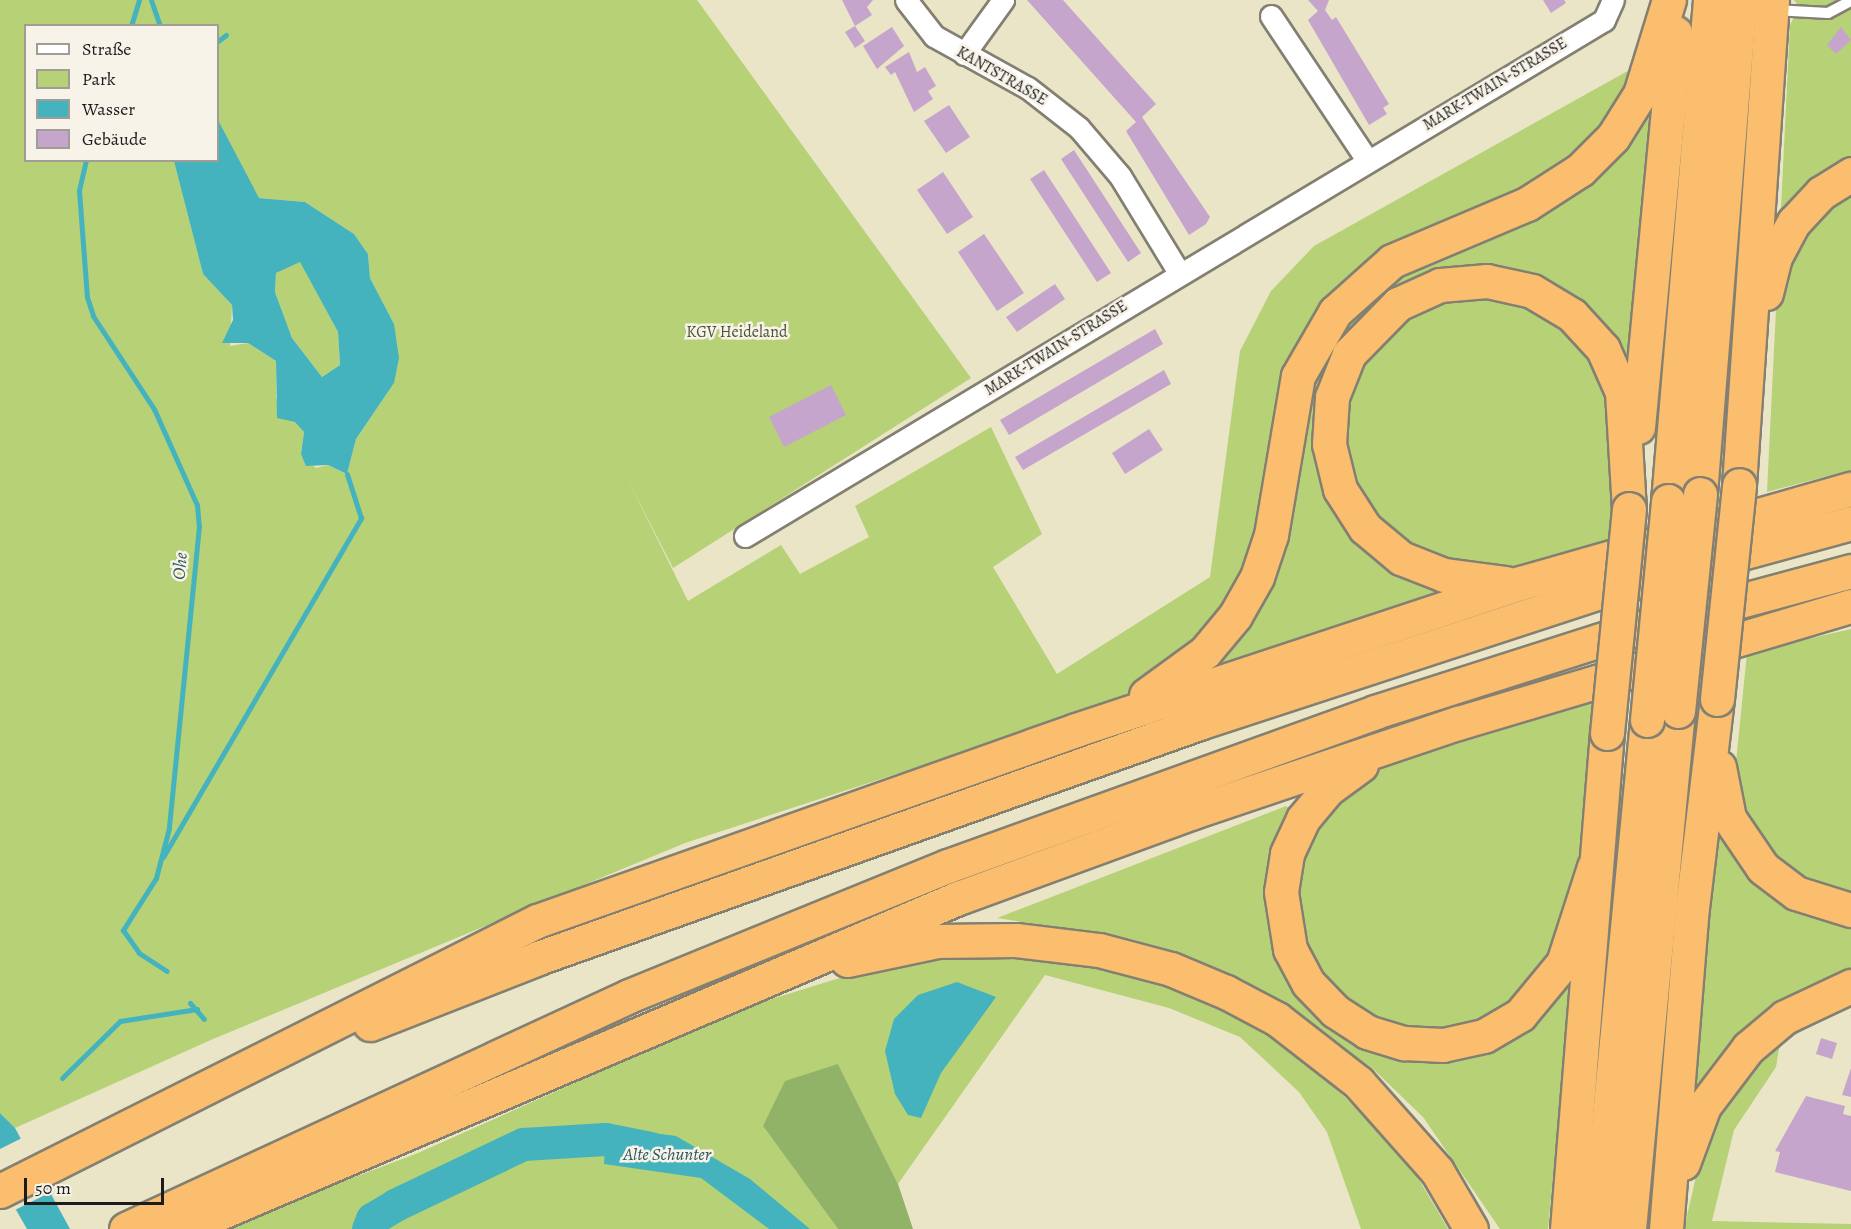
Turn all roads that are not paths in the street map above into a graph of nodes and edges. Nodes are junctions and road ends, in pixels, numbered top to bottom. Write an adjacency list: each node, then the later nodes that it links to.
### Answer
1 (906, 0): 11 (street, KANTSTRASSE)
2 (1003, 0): 11 (street)
3 (1613, 0): 12 (street, MARK-TWAIN-STRASSE)
4 (1669, 0): 27 (highway)
5 (1677, 0): 17 (highway)
6 (1710, 0): 38 (highway, bridge)
7 (1740, 0): 39 (highway, bridge)
8 (1851, 0): 9 (lane)
9 (1772, 5): 15 (highway)
10 (1271, 16): 12 (street)
11 (964, 54): 14 (street, KANTSTRASSE)
12 (1367, 160): 14 (street, MARK-TWAIN-STRASSE)
13 (1851, 174): 15 (highway)
14 (1178, 271): 19 (street, MARK-TWAIN-STRASSE)
15 (1748, 364): 25 (highway, bridge)
16 (1851, 489): 21 (highway)
17 (1629, 509): 21 (highway); 28 (highway, bridge)
18 (1851, 523): 32 (highway)
19 (745, 536)
20 (1851, 571): 34 (highway)
21 (1520, 583): 27 (highway)
22 (1851, 606): 23 (highway)
23 (1819, 615): 24 (highway); 26 (highway)
24 (1851, 615)
25 (1717, 699): 29 (highway); 40 (highway)
26 (1458, 723): 28 (highway); 31 (highway)
27 (1076, 730): 32 (highway)
28 (1594, 867): 37 (highway)
29 (1851, 910)
30 (1851, 987): 40 (highway)
31 (713, 1000): 34 (highway); 36 (highway)
32 (135, 1126): 33 (highway)
33 (0, 1191)
34 (184, 1218): 35 (highway)
35 (126, 1229)
36 (1471, 1229)
37 (1567, 1229)
38 (1599, 1229)
39 (1629, 1229)
40 (1667, 1229)

